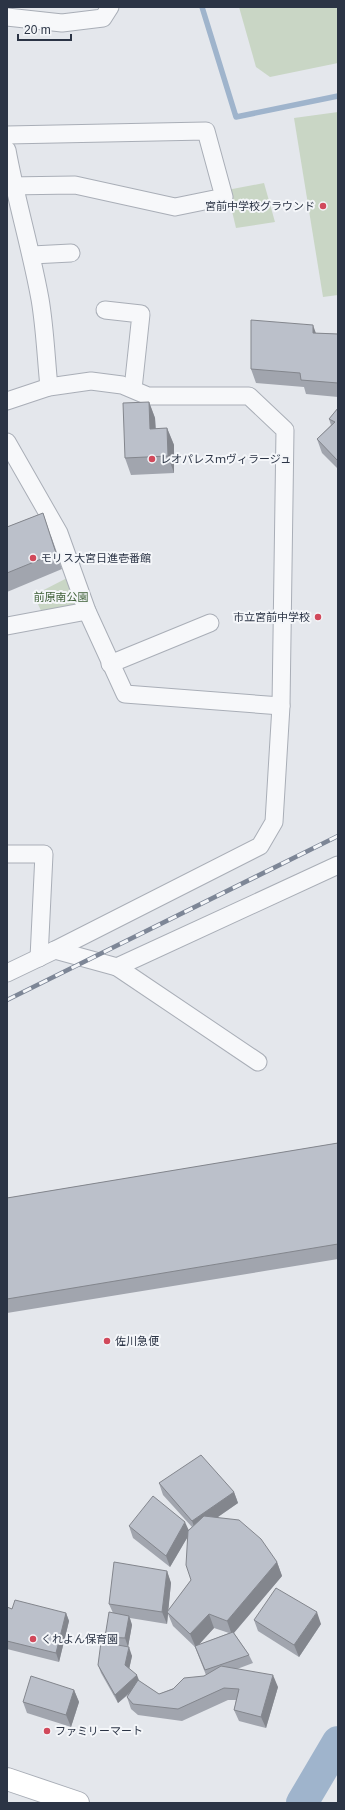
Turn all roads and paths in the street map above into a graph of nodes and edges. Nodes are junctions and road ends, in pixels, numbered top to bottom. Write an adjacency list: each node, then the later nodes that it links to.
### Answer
1 (110, 7): 2 (street)
2 (7, 17)
3 (7, 135): 5 (street)
4 (7, 150): 5 (street)
5 (10, 185): 7 (street)
6 (72, 253): 7 (street)
7 (32, 256): 9 (street)
8 (104, 310): 10 (street)
9 (49, 387): 10 (street); 11 (street)
10 (132, 389): 17 (street)
11 (7, 401)
12 (7, 442): 13 (street)
13 (87, 611): 15 (street); 16 (street)
14 (210, 623): 16 (street)
15 (7, 626)
16 (110, 664): 17 (street)
17 (281, 706): 20 (street)
18 (7, 854): 21 (street)
19 (338, 865): 22 (street)
20 (56, 950): 21 (street); 22 (street)
21 (39, 958): 23 (street)
22 (117, 967): 24 (street)
23 (7, 973)
24 (258, 1062)
25 (7, 1779): 26 (main road)
26 (78, 1803)

